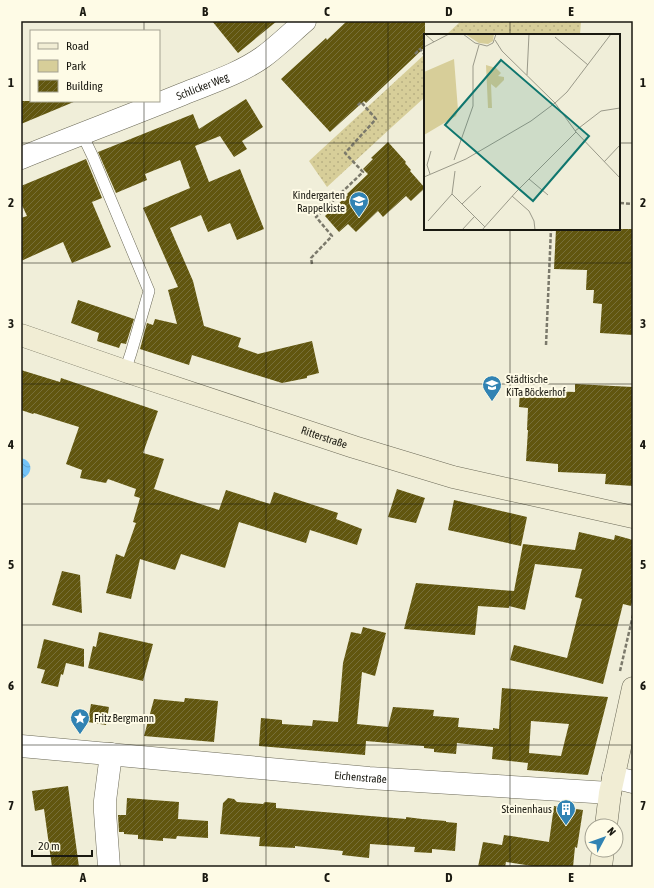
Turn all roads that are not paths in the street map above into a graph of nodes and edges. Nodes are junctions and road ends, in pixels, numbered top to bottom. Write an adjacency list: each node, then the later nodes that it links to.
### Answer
1 (305, 21): 2 (street, Schlicker Weg)
2 (82, 134): 3 (street, Schlicker Weg); 5 (lane)
3 (21, 158)
4 (21, 334): 5 (main road, Ritterstraße)
5 (125, 371): 6 (main road, Ritterstraße)
6 (633, 517)
7 (633, 688): 10 (main road)
8 (21, 746): 9 (street, Eichenstraße)
9 (111, 754): 10 (street, Eichenstraße); 12 (street)
10 (619, 784): 11 (main road)
11 (608, 818)
12 (110, 867)

